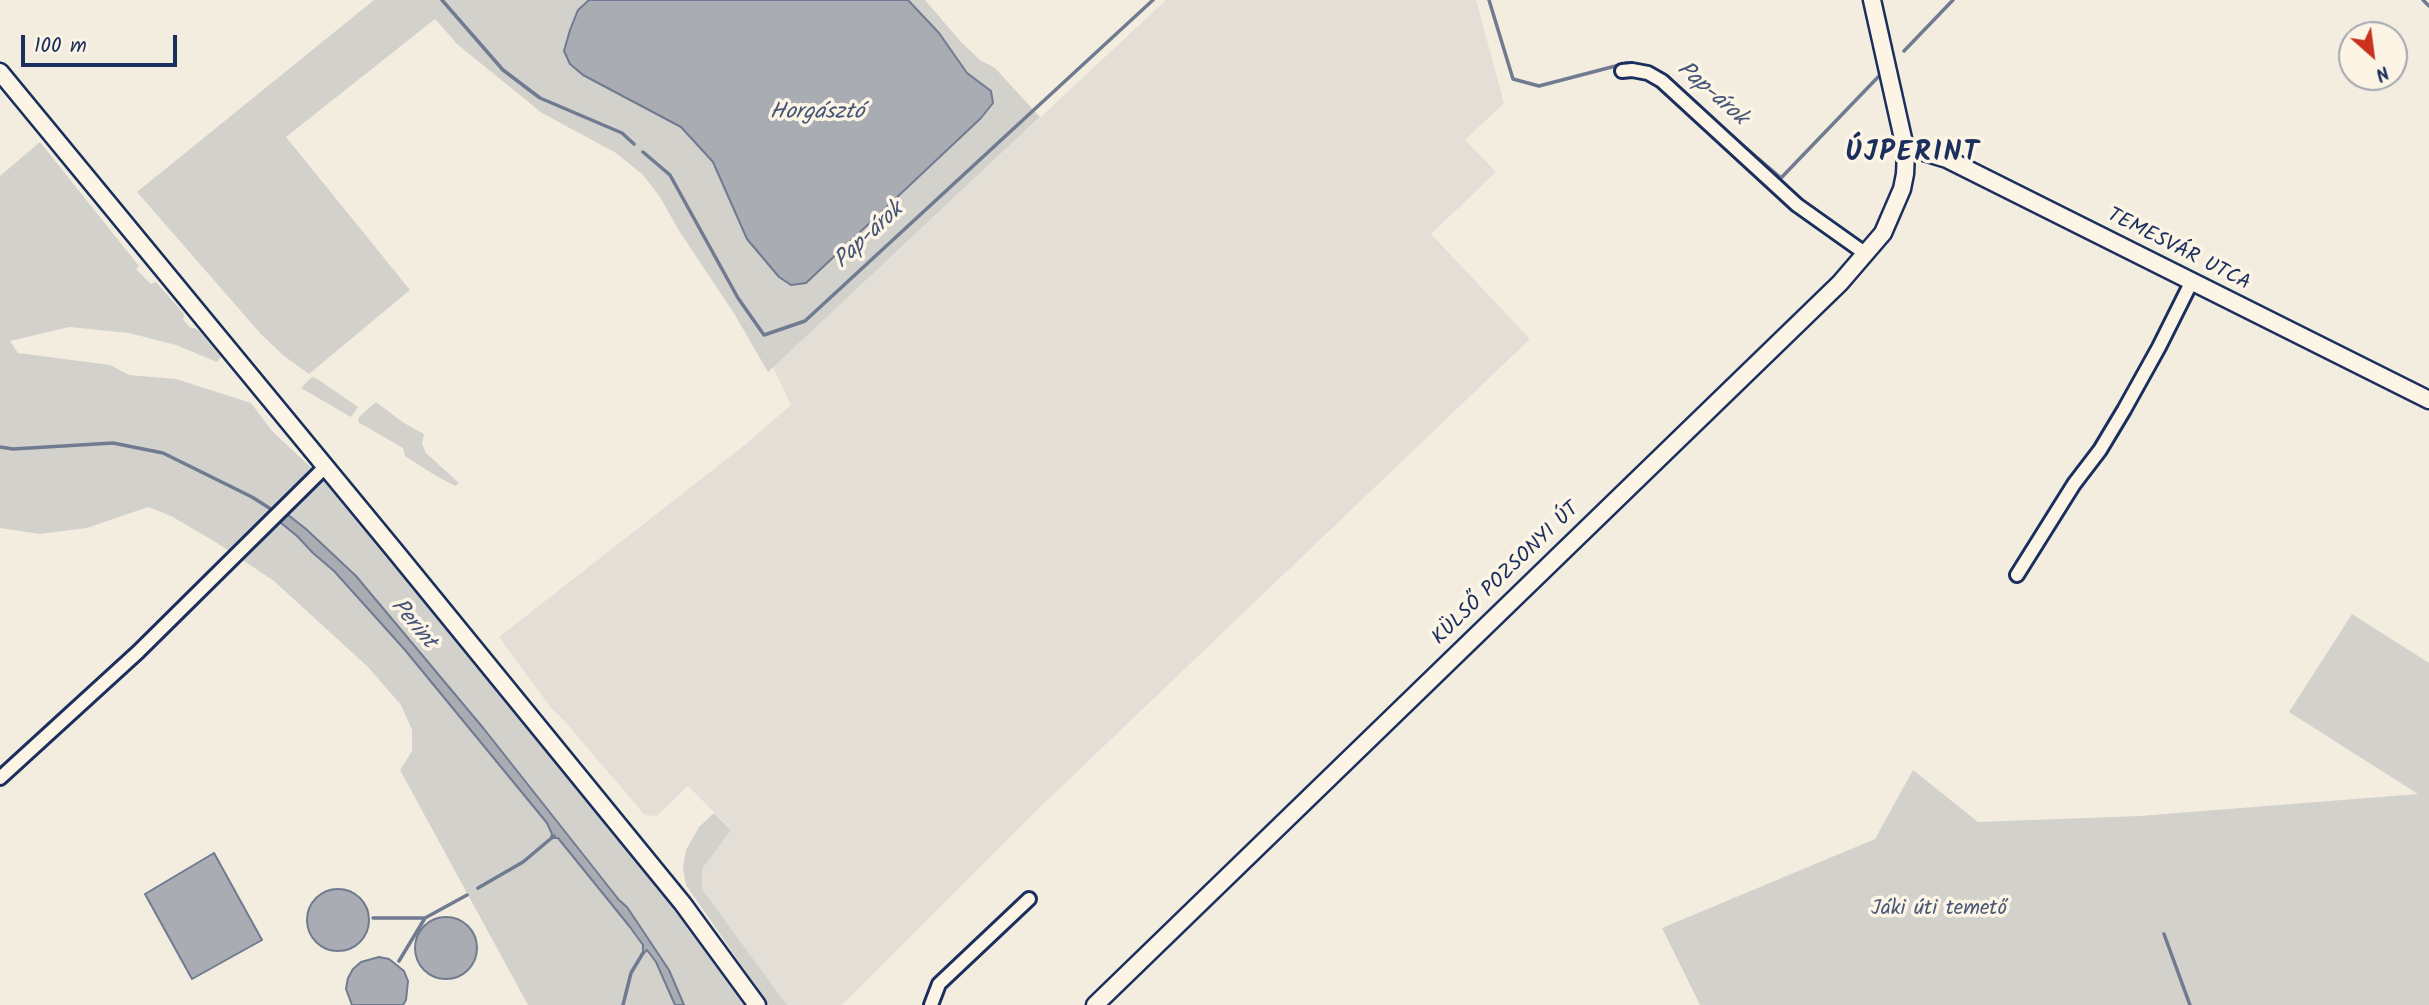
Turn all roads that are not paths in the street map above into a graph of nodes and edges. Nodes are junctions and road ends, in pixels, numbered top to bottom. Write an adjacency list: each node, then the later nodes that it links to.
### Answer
1 (1872, 0): 4 (main road)
2 (1622, 71): 5 (street)
3 (0, 72): 8 (main road)
4 (1906, 152): 5 (main road, KÜLSŐ POZSONYI ÚT); 6 (main road, TEMESVÁR UTCA)
5 (1866, 254): 14 (main road, KÜLSŐ POZSONYI ÚT)
6 (2192, 281): 7 (main road, TEMESVÁR UTCA); 9 (street)
7 (2429, 400)
8 (325, 467): 10 (street); 12 (main road)
9 (2018, 575)
10 (0, 778)
11 (1029, 899): 13 (street)
12 (757, 1005)
13 (931, 1005)
14 (1095, 1005)

